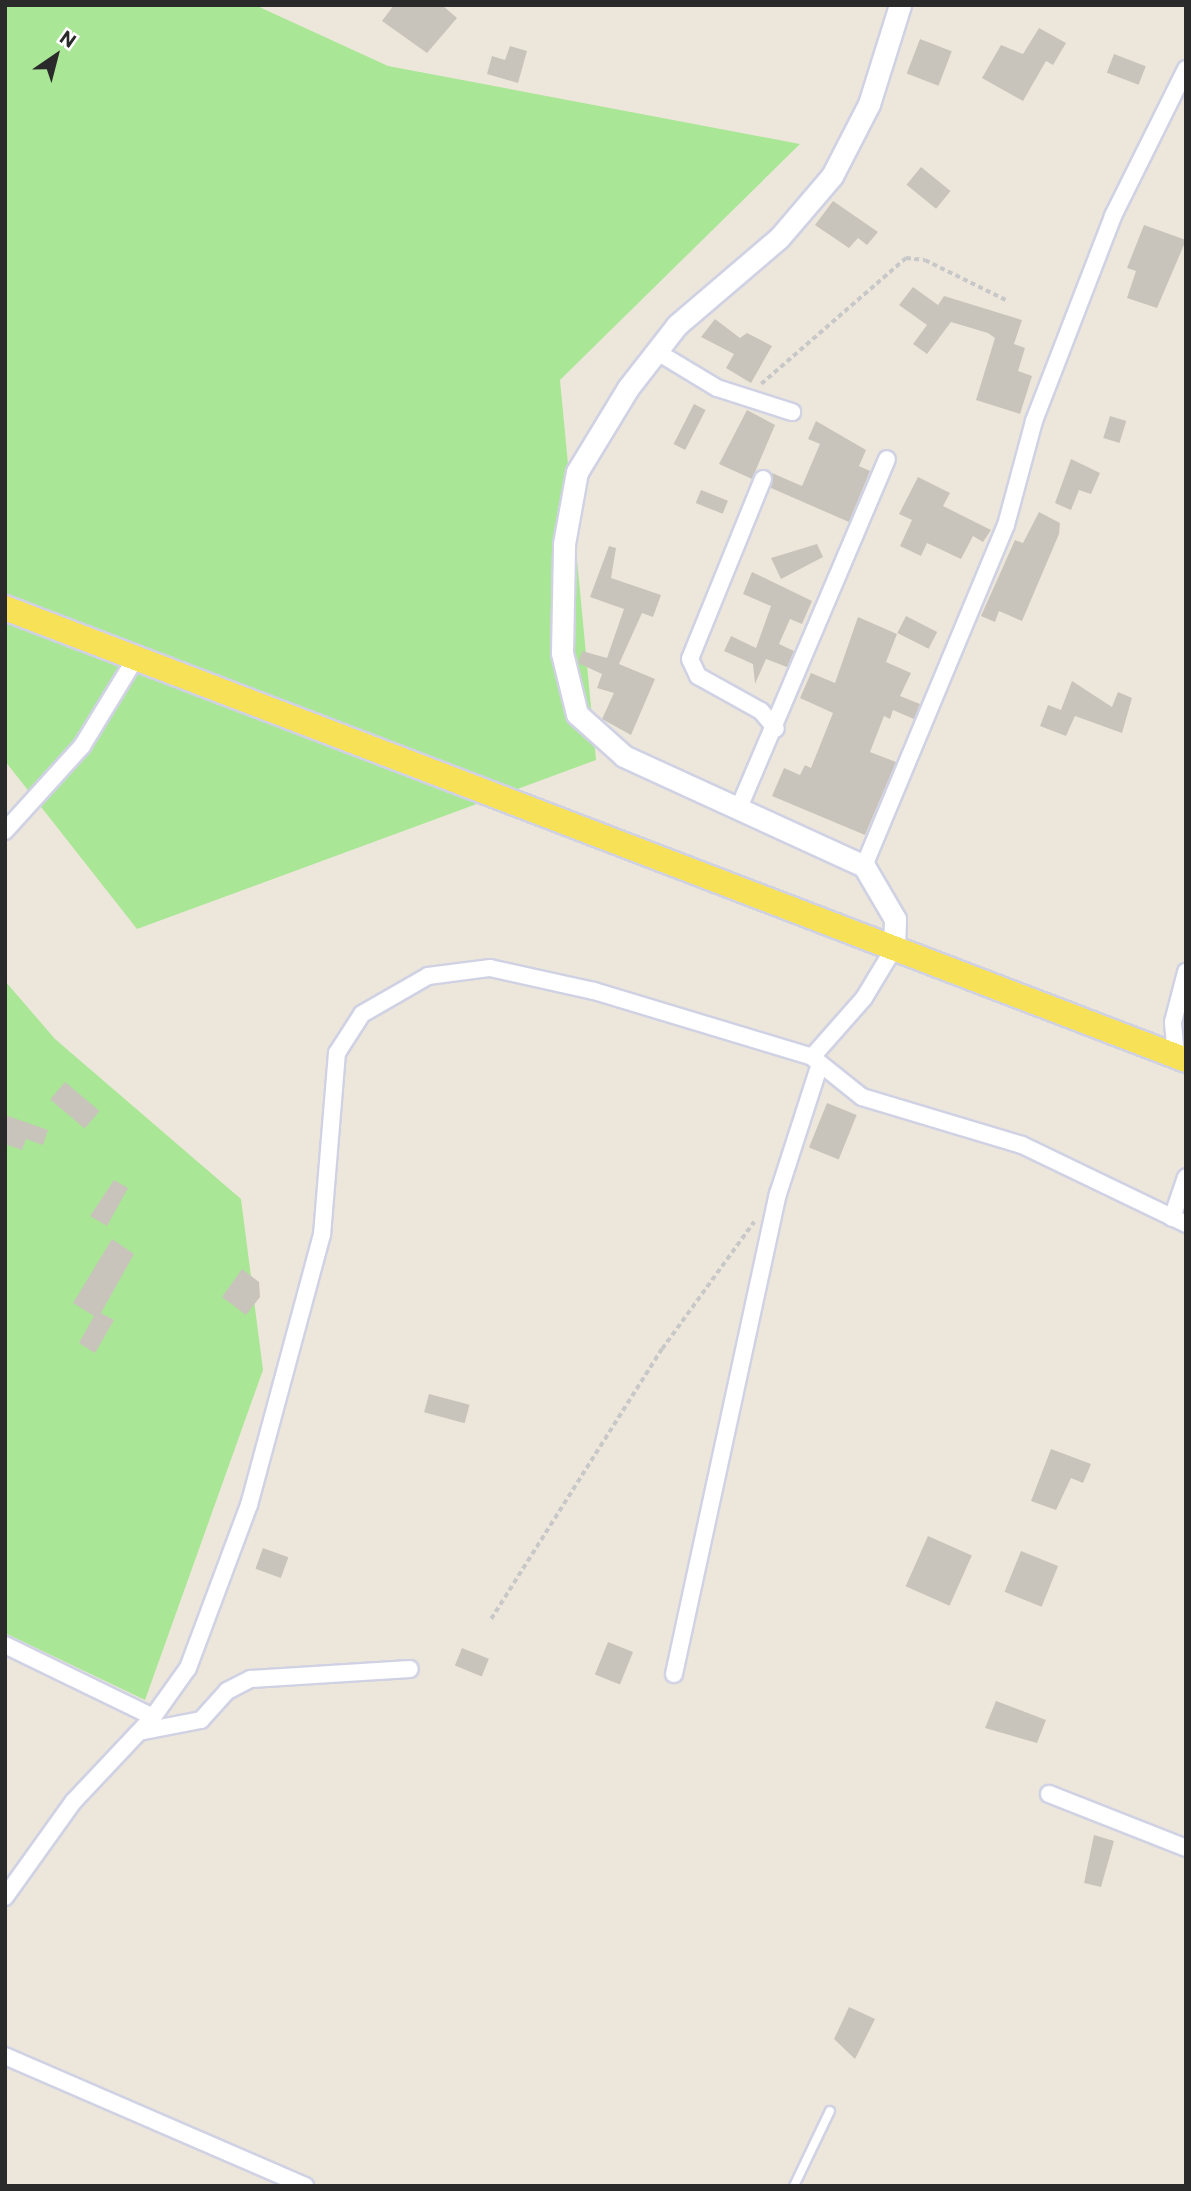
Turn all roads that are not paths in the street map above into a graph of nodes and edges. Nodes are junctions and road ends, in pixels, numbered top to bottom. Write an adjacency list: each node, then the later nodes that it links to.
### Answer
1 (900, 5): 3 (street)
2 (1186, 69): 12 (street)
3 (659, 353): 4 (street); 10 (street)
4 (792, 412)
5 (887, 459): 9 (street)
6 (763, 479): 9 (street)
7 (5, 608): 8 (main road)
8 (137, 656): 11 (street); 13 (main road)
9 (776, 729): 10 (street)
10 (738, 810): 12 (street)
11 (5, 831)
12 (864, 866): 13 (street)
13 (894, 948): 15 (main road); 16 (street)
14 (1186, 972): 15 (street)
15 (1181, 1059)
16 (815, 1062): 18 (street); 21 (street); 22 (street)
17 (1186, 1177): 18 (street)
18 (1179, 1221)
19 (5, 1645): 22 (street)
20 (410, 1669): 23 (street)
21 (674, 1674)
22 (153, 1717): 23 (street)
23 (139, 1732): 26 (street)
24 (1049, 1794): 25 (street)
25 (1186, 1848)
26 (5, 1897)
27 (5, 2056): 29 (street)
28 (830, 2111): 30 (lane)
29 (305, 2186)
30 (794, 2186)

